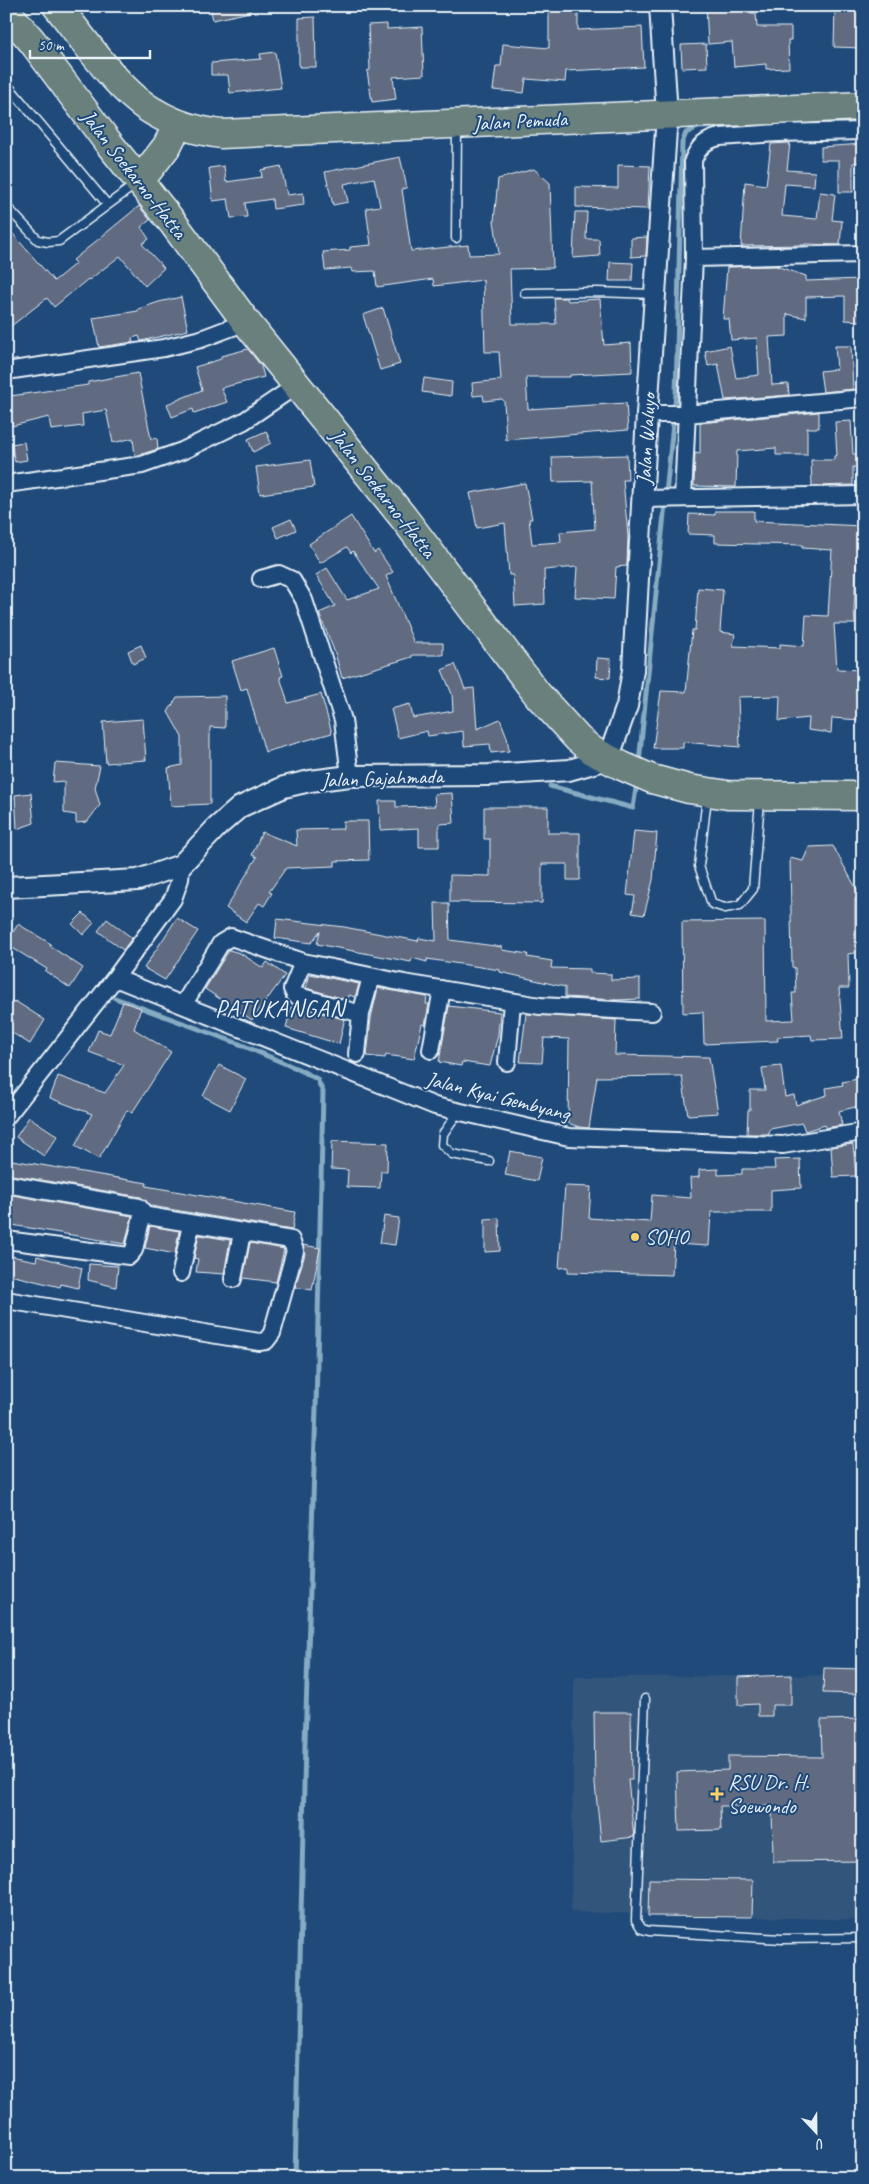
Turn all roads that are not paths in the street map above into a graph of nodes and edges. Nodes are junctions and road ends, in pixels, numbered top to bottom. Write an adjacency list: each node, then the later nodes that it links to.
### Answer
1 (57, 6): 9 (highway)
2 (660, 6): 8 (street, Jalan Waluyo)
3 (6, 11): 5 (highway, Jalan Soekarno-Hatta)
4 (6, 23): 5 (street)
5 (52, 67): 12 (highway, Jalan Soekarno-Hatta)
6 (6, 83): 13 (lane)
7 (863, 106): 8 (highway, Jalan Pemuda)
8 (667, 114): 10 (highway, Jalan Pemuda); 19 (street, Jalan Waluyo)
9 (178, 124): 10 (highway, Jalan Pemuda); 12 (highway)
10 (457, 124): 15 (lane)
11 (863, 131): 17 (street)
12 (140, 182): 13 (lane); 20 (highway, Jalan Soekarno-Hatta)
13 (107, 204): 14 (lane)
14 (6, 206)
15 (456, 238)
16 (863, 254): 17 (street)
17 (694, 258): 25 (street)
18 (525, 293): 19 (lane)
19 (655, 294): 24 (street, Jalan Waluyo)
20 (246, 322): 21 (street); 22 (highway, Jalan Soekarno-Hatta)
21 (6, 371)
22 (297, 385): 26 (street); 31 (highway, Jalan Soekarno-Hatta)
23 (863, 398): 25 (street)
24 (652, 414): 25 (street); 29 (street, Jalan Waluyo)
25 (683, 414): 28 (street)
26 (6, 484)
27 (863, 495): 28 (street)
28 (680, 498): 29 (street)
29 (648, 499): 31 (street, Jalan Waluyo)
30 (261, 579): 32 (street)
31 (615, 763): 32 (street, Jalan Gajahmada); 33 (highway, Jalan Soekarno-Hatta)
32 (350, 776): 36 (street, Jalan Gajahmada)
33 (708, 792): 34 (highway, Jalan Soekarno-Hatta); 34 (lane)
34 (761, 796): 35 (highway, Jalan Soekarno-Hatta)
35 (863, 796)
36 (181, 865): 37 (street, Jalan Gajahmada); 40 (street)
37 (6, 886)
38 (303, 962): 39 (street); 43 (street); 45 (street)
39 (371, 977): 41 (street); 45 (street)
40 (115, 978): 43 (street, Jalan Kyai Gembyang); 50 (street)
41 (442, 990): 42 (street); 46 (street)
42 (512, 1002): 44 (street); 48 (street)
43 (183, 1005): 49 (street, Jalan Kyai Gembyang)
44 (652, 1012)
45 (361, 1014): 47 (street)
46 (431, 1050)
47 (357, 1054)
48 (507, 1062)
49 (458, 1112): 51 (street, Jalan Kyai Gembyang); 52 (lane)
50 (6, 1117)
51 (863, 1132)
52 (489, 1161)
53 (6, 1184): 54 (street)
54 (142, 1216): 55 (street); 57 (street)
55 (191, 1224): 56 (street); 58 (street)
56 (242, 1233): 59 (street); 60 (street)
57 (6, 1240)
58 (181, 1273)
59 (233, 1279)
60 (6, 1300)
61 (645, 1699): 62 (lane)
62 (863, 1938)

